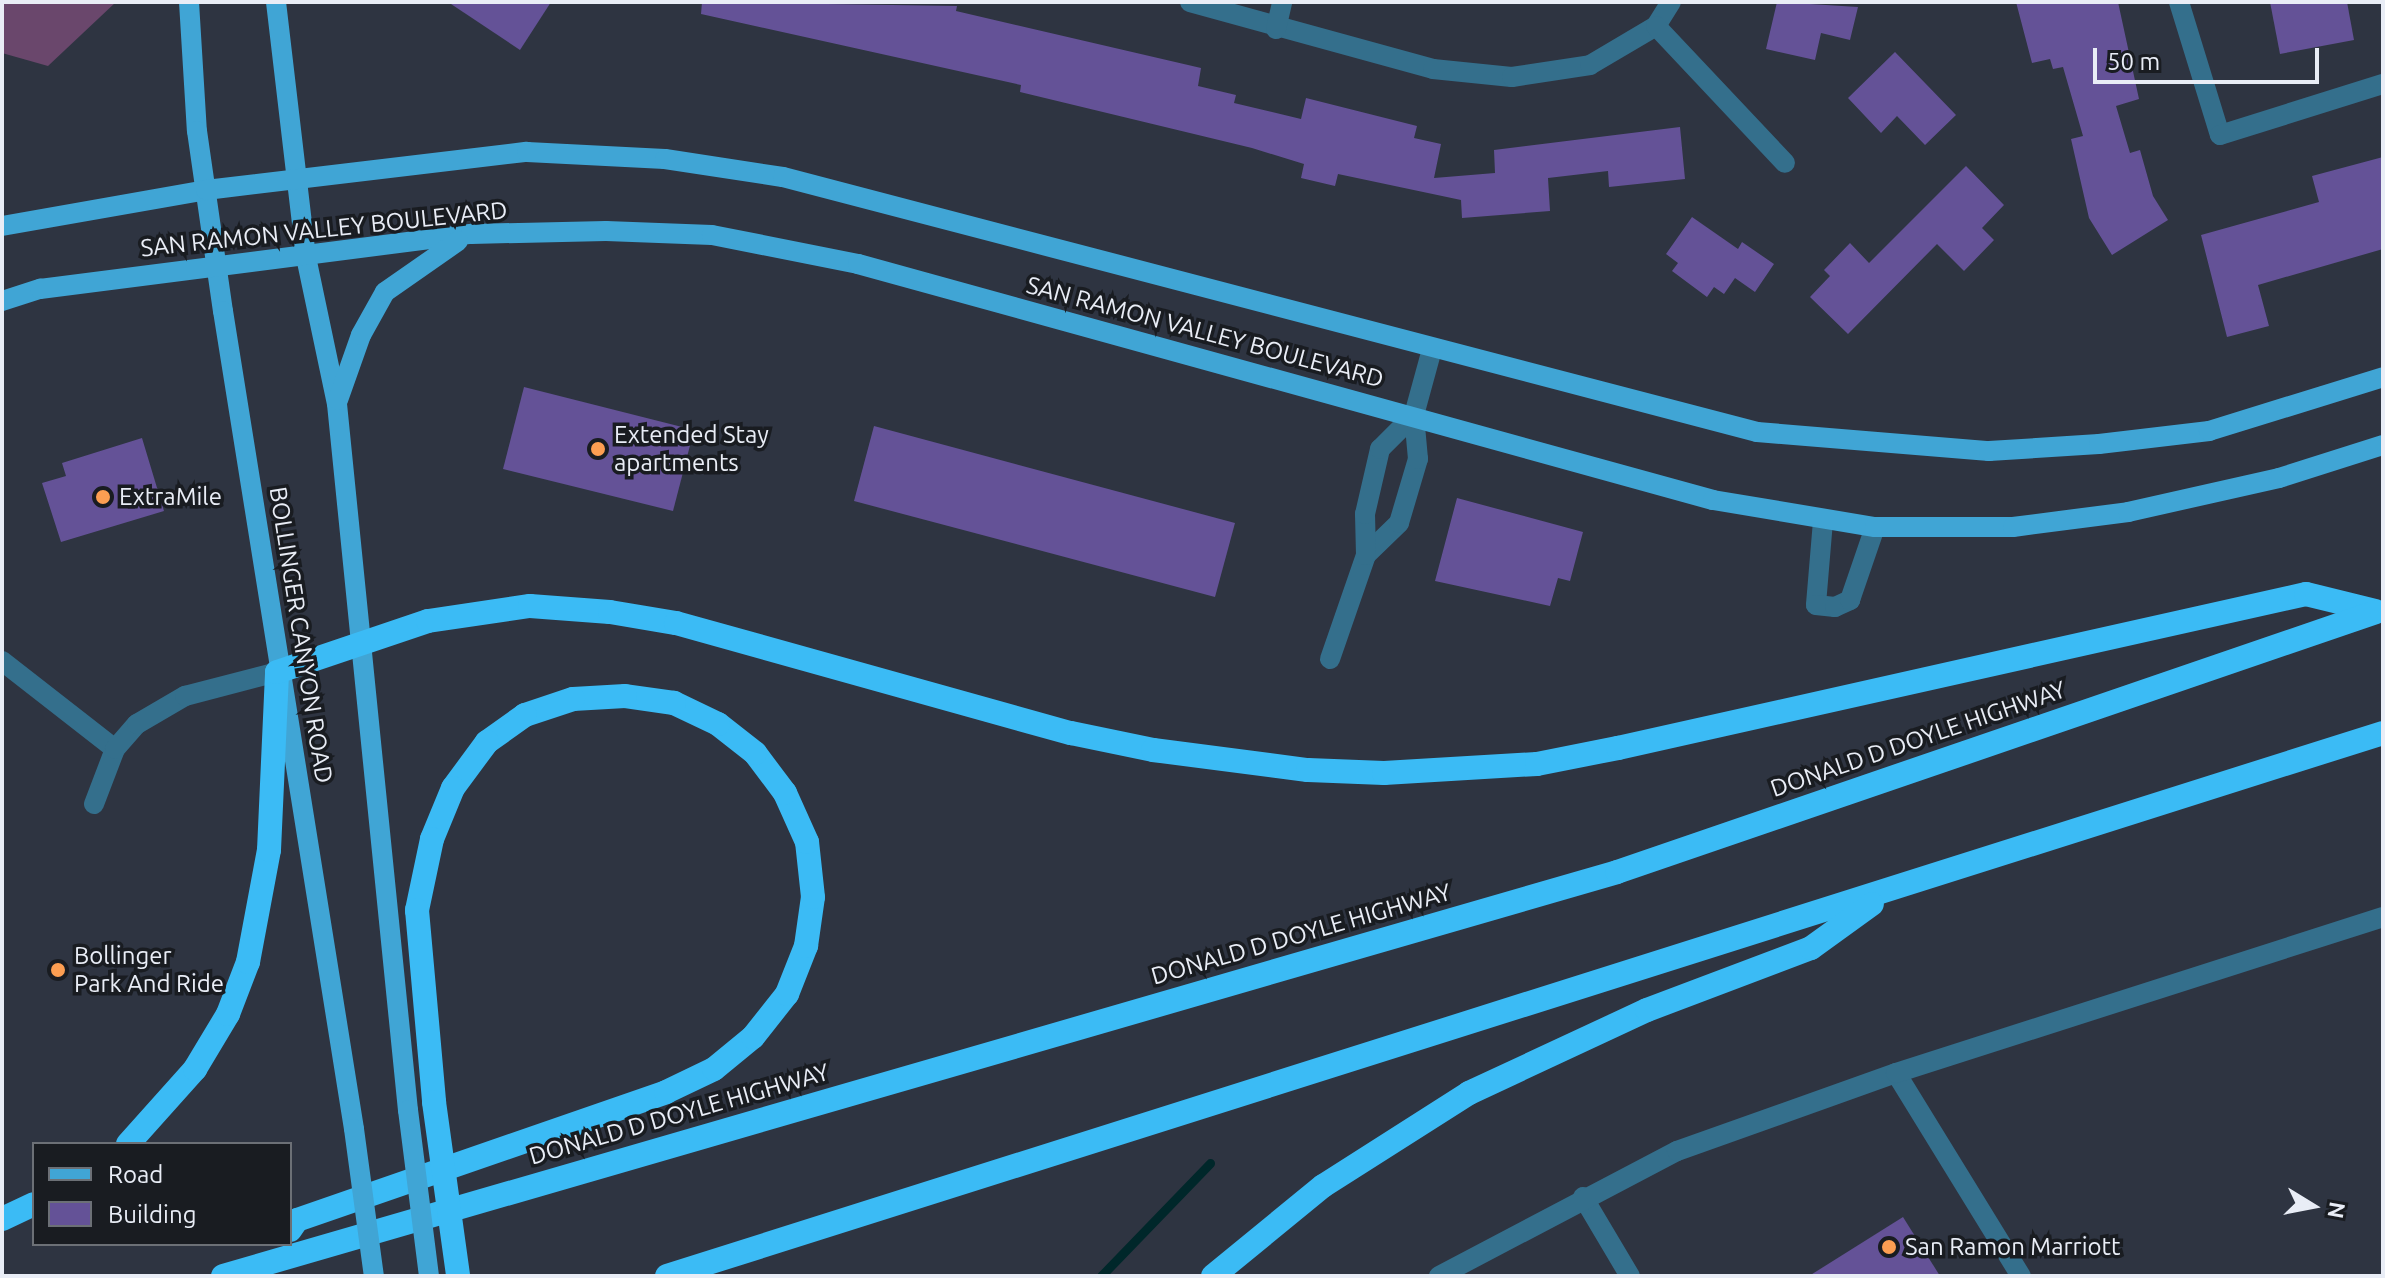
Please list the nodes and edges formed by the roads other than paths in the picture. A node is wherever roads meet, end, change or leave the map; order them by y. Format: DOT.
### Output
graph roads {
  1 [pos="189,2"];
  2 [pos="276,2"];
  3 [pos="1190,2"];
  4 [pos="1282,2"];
  5 [pos="1671,2"];
  6 [pos="2179,2"];
  7 [pos="1656,26"];
  8 [pos="1276,29"];
  9 [pos="2383,84"];
  10 [pos="1785,163"];
  11 [pos="298,180"];
  12 [pos="206,190"];
  13 [pos="2,226"];
  14 [pos="471,234"];
  15 [pos="306,257"];
  16 [pos="216,266"];
  17 [pos="2,301"];
  18 [pos="1432,349"];
  19 [pos="2383,377"];
  20 [pos="337,404"];
  21 [pos="1414,415"];
  22 [pos="2383,445"];
  23 [pos="1823,521"];
  24 [pos="1875,527"];
  25 [pos="1366,555"];
  26 [pos="2380,610"];
  27 [pos="359,641"];
  28 [pos="1330,659"];
  29 [pos="2,661"];
  30 [pos="277,672"];
  31 [pos="2383,733"];
  32 [pos="115,749"];
  33 [pos="94,804"];
  34 [pos="1890,891"];
  35 [pos="2383,917"];
  36 [pos="1896,1073"];
  37 [pos="130,1142"];
  38 [pos="443,1169"];
  39 [pos="443,1169"];
  40 [pos="443,1169"];
  41 [pos="443,1169"];
  42 [pos="1583,1197"];
  43 [pos="32,1205"];
  44 [pos="2,1219"];
  45 [pos="292,1227"];
  46 [pos="276,1253"];
  47 [pos="223,1276"];
  48 [pos="374,1276"];
  49 [pos="429,1276"];
  50 [pos="458,1276"];
  51 [pos="667,1276"];
  52 [pos="1213,1276"];
  53 [pos="1439,1276"];
  54 [pos="1630,1276"];
  55 [pos="2021,1276"];
  1 -- 12 [label="main road, BOLLINGER CANYON ROAD"];
  2 -- 11 [label="main road, BOLLINGER CANYON ROAD"];
  3 -- 8 [label="street"];
  4 -- 8 [label="street"];
  5 -- 7 [label="street"];
  6 -- 9 [label="street"];
  7 -- 8 [label="street"];
  7 -- 10 [label="street"];
  11 -- 12 [label="main road, SAN RAMON VALLEY BOULEVARD"];
  11 -- 15 [label="main road, BOLLINGER CANYON ROAD"];
  11 -- 18 [label="main road, SAN RAMON VALLEY BOULEVARD"];
  12 -- 13 [label="main road, SAN RAMON VALLEY BOULEVARD"];
  12 -- 16 [label="main road, BOLLINGER CANYON ROAD"];
  14 -- 15 [label="main road, SAN RAMON VALLEY BOULEVARD"];
  14 -- 20 [label="main road"];
  14 -- 21 [label="main road, SAN RAMON VALLEY BOULEVARD"];
  15 -- 16 [label="main road, SAN RAMON VALLEY BOULEVARD"];
  15 -- 20 [label="main road, BOLLINGER CANYON ROAD"];
  16 -- 17 [label="main road, SAN RAMON VALLEY BOULEVARD"];
  16 -- 30 [label="main road, BOLLINGER CANYON ROAD"];
  18 -- 19 [label="main road, SAN RAMON VALLEY BOULEVARD"];
  18 -- 21 [label="street"];
  20 -- 27 [label="main road, BOLLINGER CANYON ROAD"];
  21 -- 23 [label="main road, SAN RAMON VALLEY BOULEVARD"];
  21 -- 25 [label="street"];
  21 -- 25 [label="street"];
  22 -- 24 [label="main road, SAN RAMON VALLEY BOULEVARD"];
  23 -- 24 [label="main road, SAN RAMON VALLEY BOULEVARD"];
  23 -- 24 [label="street"];
  25 -- 28 [label="street"];
  26 -- 27 [label="highway"];
  26 -- 46 [label="highway, DONALD D DOYLE HIGHWAY"];
  27 -- 30 [label="highway"];
  27 -- 49 [label="main road, BOLLINGER CANYON ROAD, bridge"];
  29 -- 32 [label="street"];
  30 -- 32 [label="street"];
  30 -- 37 [label="highway"];
  30 -- 48 [label="main road, BOLLINGER CANYON ROAD, bridge"];
  31 -- 34 [label="highway"];
  32 -- 33 [label="street"];
  34 -- 51 [label="highway"];
  34 -- 52 [label="highway"];
  35 -- 36 [label="street"];
  36 -- 42 [label="street"];
  36 -- 55 [label="street"];
  38 -- 45 [label="highway, bridge"];
  39 -- 40 [label="highway, bridge"];
  41 -- 50 [label="highway, bridge"];
  42 -- 53 [label="street"];
  42 -- 54 [label="street"];
  43 -- 44 [label="highway"];
  46 -- 47 [label="highway, DONALD D DOYLE HIGHWAY"];
}
